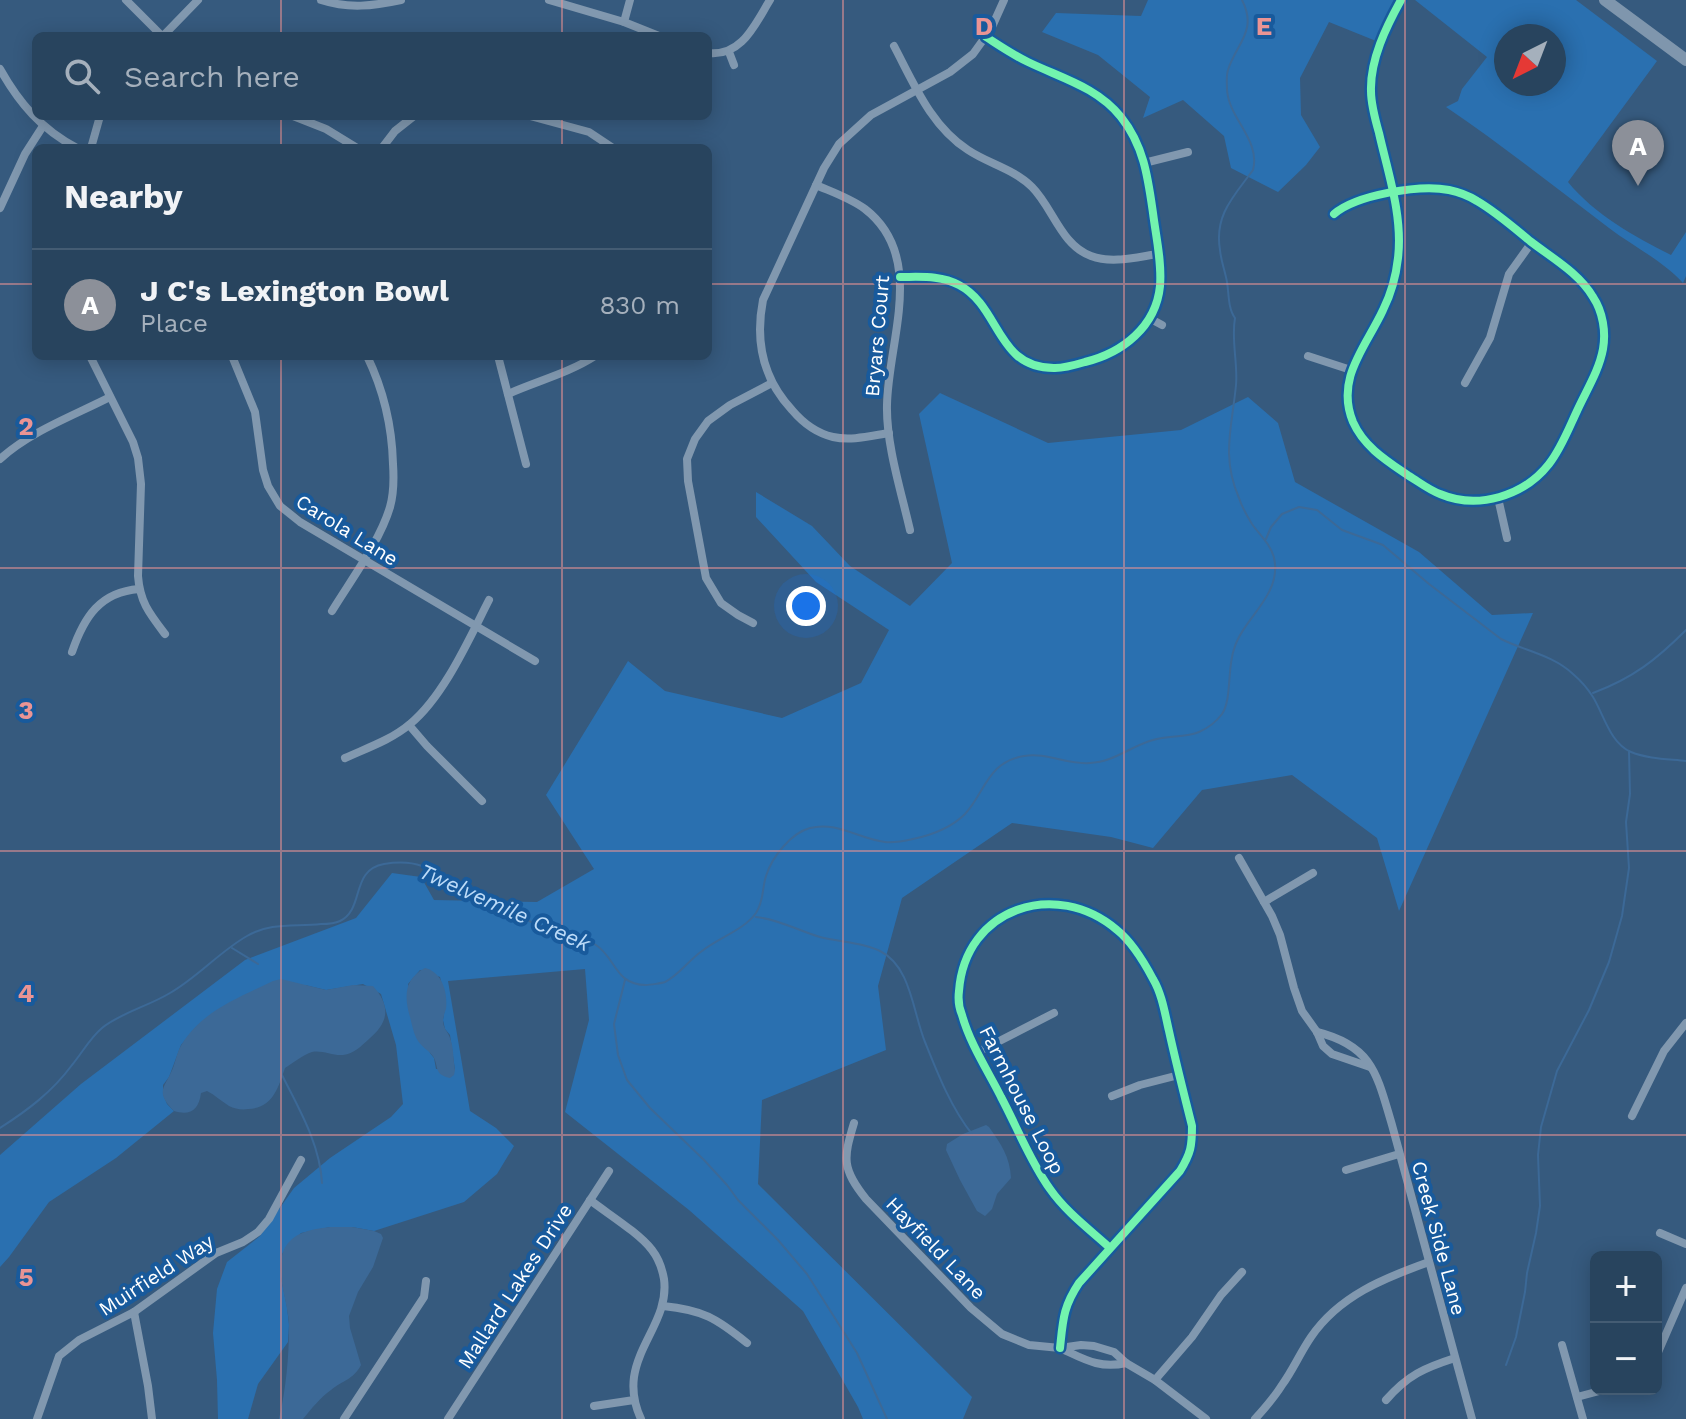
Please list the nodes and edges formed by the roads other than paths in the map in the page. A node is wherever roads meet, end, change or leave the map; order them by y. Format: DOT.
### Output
graph roads {
  1 [pos="126,0"];
  2 [pos="198,0"];
  3 [pos="321,0"];
  4 [pos="401,0"];
  5 [pos="549,0"];
  6 [pos="630,0"];
  7 [pos="770,0"];
  8 [pos="1004,0"];
  9 [pos="1401,0"];
  10 [pos="1605,0"];
  11 [pos="624,22"];
  12 [pos="158,32"];
  13 [pos="166,32"];
  14 [pos="649,32"];
  15 [pos="986,37"];
  16 [pos="894,46"];
  17 [pos="729,52"];
  18 [pos="712,53"];
  19 [pos="1686,60"];
  20 [pos="734,65"];
  21 [pos="0,69"];
  22 [pos="916,88"];
  23 [pos="32,114"];
  24 [pos="37,120"];
  25 [pos="99,120"];
  26 [pos="302,120"];
  27 [pos="409,120"];
  28 [pos="545,120"];
  29 [pos="43,126"];
  30 [pos="71,144"];
  31 [pos="92,144"];
  32 [pos="351,144"];
  33 [pos="385,144"];
  34 [pos="608,144"];
  35 [pos="1188,152"];
  36 [pos="1144,163"];
  37 [pos="816,185"];
  38 [pos="1393,193"];
  39 [pos="0,208"];
  40 [pos="1334,214"];
  41 [pos="1532,242"];
  42 [pos="1158,254"];
  43 [pos="900,277"];
  44 [pos="1149,318"];
  45 [pos="1162,325"];
  46 [pos="1308,356"];
  47 [pos="92,360"];
  48 [pos="234,360"];
  49 [pos="369,360"];
  50 [pos="499,360"];
  51 [pos="588,360"];
  52 [pos="1351,370"];
  53 [pos="772,383"];
  54 [pos="1465,383"];
  55 [pos="508,394"];
  56 [pos="110,397"];
  57 [pos="889,433"];
  58 [pos="1,453"];
  59 [pos="526,464"];
  60 [pos="1498,498"];
  61 [pos="910,530"];
  62 [pos="1507,538"];
  63 [pos="363,560"];
  64 [pos="139,589"];
  65 [pos="489,600"];
  66 [pos="332,611"];
  67 [pos="753,623"];
  68 [pos="476,626"];
  69 [pos="165,634"];
  70 [pos="72,652"];
  71 [pos="535,661"];
  72 [pos="409,725"];
  73 [pos="345,758"];
  74 [pos="482,801"];
  75 [pos="1239,858"];
  76 [pos="1313,873"];
  77 [pos="1264,902"];
  78 [pos="1054,1013"];
  79 [pos="1686,1023"];
  80 [pos="1317,1032"];
  81 [pos="978,1052"];
  82 [pos="1371,1068"];
  83 [pos="1179,1075"];
  84 [pos="1112,1096"];
  85 [pos="1632,1116"];
  86 [pos="854,1123"];
  87 [pos="1399,1154"];
  88 [pos="301,1160"];
  89 [pos="1346,1170"];
  90 [pos="609,1171"];
  91 [pos="590,1200"];
  92 [pos="1660,1233"];
  93 [pos="1686,1244"];
  94 [pos="1110,1248"];
  95 [pos="1429,1262"];
  96 [pos="1242,1272"];
  97 [pos="426,1281"];
  98 [pos="1686,1288"];
  99 [pos="663,1306"];
  100 [pos="134,1312"];
  101 [pos="747,1343"];
  102 [pos="1662,1343"];
  103 [pos="1562,1345"];
  104 [pos="1060,1348"];
  105 [pos="1455,1358"];
  106 [pos="1126,1363"];
  107 [pos="1155,1380"];
  108 [pos="1590,1394"];
  109 [pos="1577,1397"];
  110 [pos="634,1400"];
  111 [pos="1386,1400"];
  112 [pos="594,1406"];
  113 [pos="37,1419"];
  114 [pos="152,1419"];
  115 [pos="344,1419"];
  116 [pos="448,1419"];
  117 [pos="641,1419"];
  118 [pos="1206,1419"];
  119 [pos="1255,1419"];
  120 [pos="1472,1419"];
  121 [pos="1583,1419"];
  1 -- 12 [label="street"];
  2 -- 13 [label="street"];
  3 -- 4 [label="street"];
  5 -- 11 [label="street"];
  6 -- 11 [label="street"];
  7 -- 17 [label="street"];
  8 -- 15 [label="street"];
  9 -- 38 [label="street"];
  10 -- 19 [label="main road"];
  11 -- 14 [label="street"];
  15 -- 22 [label="street"];
  15 -- 36 [label="street"];
  16 -- 22 [label="street"];
  17 -- 18 [label="street"];
  17 -- 20 [label="street"];
  21 -- 23 [label="street"];
  22 -- 37 [label="street"];
  22 -- 42 [label="street"];
  24 -- 29 [label="street"];
  25 -- 31 [label="street"];
  26 -- 32 [label="street"];
  27 -- 33 [label="street"];
  28 -- 34 [label="street"];
  29 -- 30 [label="street"];
  29 -- 39 [label="street"];
  35 -- 36 [label="street"];
  36 -- 42 [label="street"];
  37 -- 43 [label="street, Bryars Court"];
  37 -- 53 [label="street"];
  38 -- 40 [label="street"];
  38 -- 41 [label="street"];
  38 -- 52 [label="street"];
  41 -- 54 [label="street"];
  41 -- 60 [label="street"];
  42 -- 44 [label="street"];
  43 -- 44 [label="street"];
  43 -- 57 [label="street, Bryars Court"];
  44 -- 45 [label="street"];
  46 -- 52 [label="street"];
  47 -- 56 [label="street"];
  48 -- 63 [label="street, Carola Lane"];
  49 -- 63 [label="street"];
  50 -- 55 [label="street"];
  51 -- 55 [label="street"];
  52 -- 60 [label="street"];
  53 -- 57 [label="street"];
  53 -- 67 [label="street"];
  55 -- 59 [label="street"];
  56 -- 58 [label="street"];
  56 -- 64 [label="street"];
  57 -- 61 [label="street, Bryars Court"];
  60 -- 62 [label="street"];
  63 -- 66 [label="street"];
  63 -- 68 [label="street, Carola Lane"];
  64 -- 69 [label="street"];
  64 -- 70 [label="street"];
  65 -- 68 [label="street"];
  68 -- 71 [label="street, Carola Lane"];
  68 -- 72 [label="street"];
  72 -- 73 [label="street"];
  72 -- 74 [label="street"];
  75 -- 77 [label="street"];
  76 -- 77 [label="street"];
  77 -- 80 [label="street"];
  78 -- 81 [label="street"];
  79 -- 85 [label="street"];
  80 -- 82 [label="street, Creek Side Lane"];
  80 -- 82 [label="street"];
  81 -- 83 [label="street, Farmhouse Loop"];
  81 -- 94 [label="street, Farmhouse Loop"];
  82 -- 87 [label="street, Creek Side Lane"];
  83 -- 84 [label="street"];
  83 -- 94 [label="street, Farmhouse Loop"];
  86 -- 104 [label="street, Hayfield Lane"];
  87 -- 89 [label="street"];
  87 -- 95 [label="street, Creek Side Lane"];
  88 -- 100 [label="street, Muirfield Way"];
  90 -- 91 [label="street, Mallard Lakes Drive"];
  91 -- 99 [label="street"];
  91 -- 116 [label="street, Mallard Lakes Drive"];
  92 -- 93 [label="street"];
  94 -- 104 [label="street, Farmhouse Loop"];
  95 -- 105 [label="street, Creek Side Lane"];
  95 -- 119 [label="street"];
  96 -- 107 [label="street"];
  97 -- 115 [label="street"];
  98 -- 102 [label="street"];
  99 -- 101 [label="street"];
  99 -- 110 [label="street"];
  100 -- 113 [label="street, Muirfield Way"];
  100 -- 114 [label="street"];
  103 -- 109 [label="street"];
  104 -- 106 [label="street, Hayfield Lane"];
  104 -- 106 [label="street, Hayfield Lane"];
  105 -- 111 [label="street"];
  105 -- 120 [label="street, Creek Side Lane"];
  106 -- 107 [label="street, Hayfield Lane"];
  107 -- 118 [label="street, Hayfield Lane"];
  108 -- 109 [label="street"];
  109 -- 121 [label="street"];
  110 -- 112 [label="street"];
  110 -- 117 [label="street"];
}
